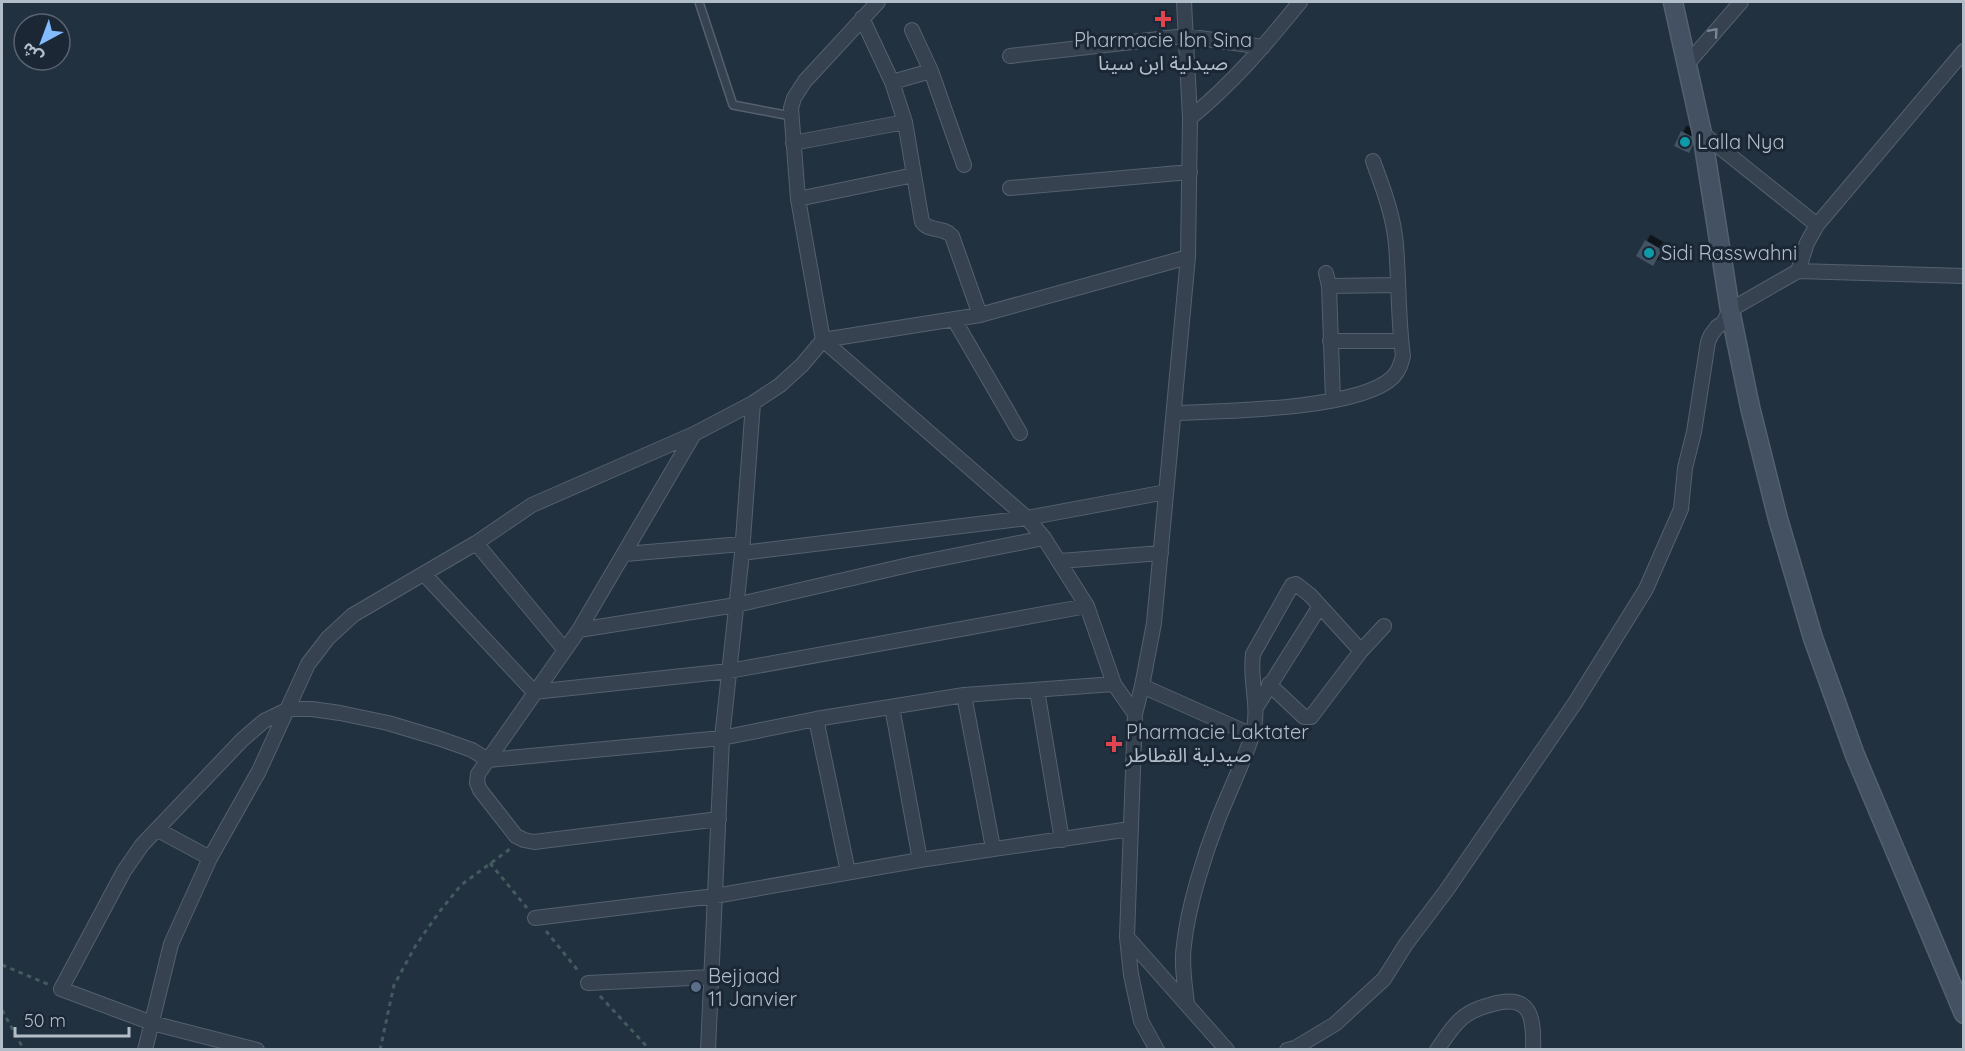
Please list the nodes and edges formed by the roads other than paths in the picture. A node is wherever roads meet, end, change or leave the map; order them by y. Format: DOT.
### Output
graph roads {
  1 [pos="699,2"];
  2 [pos="878,2"];
  3 [pos="1184,2"];
  4 [pos="1300,2"];
  5 [pos="1673,2"];
  6 [pos="1741,2"];
  7 [pos="862,18"];
  8 [pos="912,30"];
  9 [pos="1185,36"];
  10 [pos="1263,47"];
  11 [pos="1964,51"];
  12 [pos="1010,56"];
  13 [pos="1688,63"];
  14 [pos="931,71"];
  15 [pos="892,82"];
  16 [pos="791,116"];
  17 [pos="1190,118"];
  18 [pos="905,122"];
  19 [pos="1702,134"];
  20 [pos="793,144"];
  21 [pos="1373,161"];
  22 [pos="964,165"];
  23 [pos="1190,172"];
  24 [pos="914,175"];
  25 [pos="1010,188"];
  26 [pos="798,199"];
  27 [pos="1817,225"];
  28 [pos="1188,257"];
  29 [pos="1798,271"];
  30 [pos="1964,276"];
  31 [pos="1397,285"];
  32 [pos="1730,310"];
  33 [pos="980,315"];
  34 [pos="955,321"];
  35 [pos="823,340"];
  36 [pos="1330,341"];
  37 [pos="1401,341"];
  38 [pos="1333,400"];
  39 [pos="753,404"];
  40 [pos="1173,413"];
  41 [pos="1020,433"];
  42 [pos="694,434"];
  43 [pos="1166,492"];
  44 [pos="1026,518"];
  45 [pos="1044,538"];
  46 [pos="476,543"];
  47 [pos="742,548"];
  48 [pos="1161,553"];
  49 [pos="625,554"];
  50 [pos="1060,561"];
  51 [pos="424,574"];
  52 [pos="736,605"];
  53 [pos="1087,606"];
  54 [pos="1320,606"];
  55 [pos="1384,626"];
  56 [pos="579,630"];
  57 [pos="564,649"];
  58 [pos="1361,651"];
  59 [pos="729,671"];
  60 [pos="1114,684"];
  61 [pos="1269,684"];
  62 [pos="1142,686"];
  63 [pos="1037,690"];
  64 [pos="534,692"];
  65 [pos="964,695"];
  66 [pos="1257,706"];
  67 [pos="892,707"];
  68 [pos="289,709"];
  69 [pos="1135,714"];
  70 [pos="816,719"];
  71 [pos="1252,735"];
  72 [pos="722,738"];
  73 [pos="488,760"];
  74 [pos="719,819"];
  75 [pos="1130,829"];
  76 [pos="158,830"];
  77 [pos="1062,840"];
  78 [pos="993,848"];
  79 [pos="210,858"];
  80 [pos="920,860"];
  81 [pos="848,872"];
  82 [pos="715,896"];
  83 [pos="536,918"];
  84 [pos="1127,937"];
  85 [pos="712,977"];
  86 [pos="588,983"];
  87 [pos="1187,1004"];
  88 [pos="1964,1014"];
  89 [pos="152,1023"];
  90 [pos="220,1045"];
  91 [pos="1292,1049"];
  92 [pos="145,1050"];
  93 [pos="257,1050"];
  94 [pos="708,1050"];
  95 [pos="1157,1050"];
  96 [pos="1227,1050"];
  97 [pos="1437,1050"];
  98 [pos="1533,1050"];
  1 -- 16 [label="lane"];
  2 -- 7 [label="street"];
  3 -- 9 [label="street"];
  4 -- 10 [label="street"];
  5 -- 13 [label="main road"];
  13 -- 6 [label="street, one-way"];
  7 -- 15 [label="street"];
  7 -- 16 [label="street"];
  8 -- 14 [label="street"];
  9 -- 10 [label="street"];
  9 -- 12 [label="street"];
  9 -- 17 [label="street"];
  10 -- 17 [label="street"];
  11 -- 27 [label="street"];
  13 -- 19 [label="main road"];
  14 -- 15 [label="street"];
  14 -- 22 [label="street"];
  15 -- 18 [label="street"];
  16 -- 20 [label="street"];
  17 -- 23 [label="street"];
  18 -- 20 [label="street"];
  18 -- 24 [label="street"];
  19 -- 27 [label="street"];
  19 -- 32 [label="main road"];
  20 -- 26 [label="street"];
  21 -- 31 [label="street"];
  23 -- 25 [label="street"];
  23 -- 28 [label="street"];
  24 -- 26 [label="street"];
  24 -- 33 [label="street"];
  26 -- 35 [label="street"];
  27 -- 29 [label="street"];
  28 -- 33 [label="street"];
  28 -- 40 [label="street"];
  29 -- 30 [label="street"];
  29 -- 32 [label="street"];
  31 -- 36 [label="street"];
  31 -- 37 [label="street"];
  32 -- 88 [label="main road"];
  32 -- 91 [label="street"];
  33 -- 34 [label="street"];
  34 -- 35 [label="street"];
  34 -- 41 [label="street"];
  35 -- 39 [label="street"];
  35 -- 44 [label="street"];
  36 -- 37 [label="street"];
  36 -- 38 [label="street"];
  37 -- 38 [label="street"];
  38 -- 40 [label="street"];
  39 -- 42 [label="street"];
  39 -- 47 [label="street"];
  40 -- 43 [label="street"];
  42 -- 46 [label="street"];
  42 -- 49 [label="street"];
  43 -- 44 [label="street"];
  43 -- 48 [label="street"];
  44 -- 45 [label="street"];
  44 -- 47 [label="street"];
  45 -- 50 [label="street"];
  45 -- 52 [label="street"];
  46 -- 51 [label="street"];
  46 -- 57 [label="street"];
  47 -- 49 [label="street"];
  47 -- 52 [label="street"];
  48 -- 50 [label="street"];
  48 -- 62 [label="street"];
  49 -- 56 [label="street"];
  50 -- 53 [label="street"];
  51 -- 64 [label="street"];
  51 -- 68 [label="street"];
  52 -- 56 [label="street"];
  52 -- 59 [label="street"];
  53 -- 59 [label="street"];
  53 -- 60 [label="street"];
  54 -- 58 [label="street"];
  54 -- 61 [label="street"];
  54 -- 66 [label="street"];
  55 -- 58 [label="street"];
  56 -- 57 [label="street"];
  57 -- 64 [label="street"];
  58 -- 61 [label="street"];
  59 -- 64 [label="street"];
  59 -- 72 [label="street"];
  60 -- 63 [label="street"];
  60 -- 69 [label="street"];
  61 -- 66 [label="street"];
  62 -- 69 [label="street"];
  62 -- 71 [label="street"];
  63 -- 65 [label="street"];
  63 -- 77 [label="street"];
  64 -- 73 [label="street"];
  65 -- 67 [label="street"];
  65 -- 78 [label="street"];
  66 -- 71 [label="street"];
  67 -- 70 [label="street"];
  67 -- 80 [label="street"];
  68 -- 73 [label="street"];
  68 -- 76 [label="street"];
  68 -- 79 [label="street"];
  69 -- 75 [label="street"];
  70 -- 72 [label="street"];
  70 -- 81 [label="street"];
  71 -- 87 [label="street"];
  72 -- 73 [label="street"];
  72 -- 74 [label="street"];
  73 -- 74 [label="street"];
  74 -- 82 [label="street"];
  75 -- 77 [label="street"];
  75 -- 84 [label="street"];
  76 -- 79 [label="street"];
  76 -- 89 [label="street"];
  77 -- 78 [label="street"];
  78 -- 80 [label="street"];
  79 -- 89 [label="street"];
  80 -- 81 [label="street"];
  81 -- 82 [label="street"];
  82 -- 83 [label="street"];
  82 -- 85 [label="street"];
  84 -- 87 [label="street"];
  84 -- 95 [label="street"];
  85 -- 86 [label="street"];
  85 -- 94 [label="street"];
  87 -- 96 [label="street"];
  89 -- 90 [label="street"];
  89 -- 92 [label="street"];
  90 -- 93 [label="street"];
  97 -- 98 [label="street"];
}
